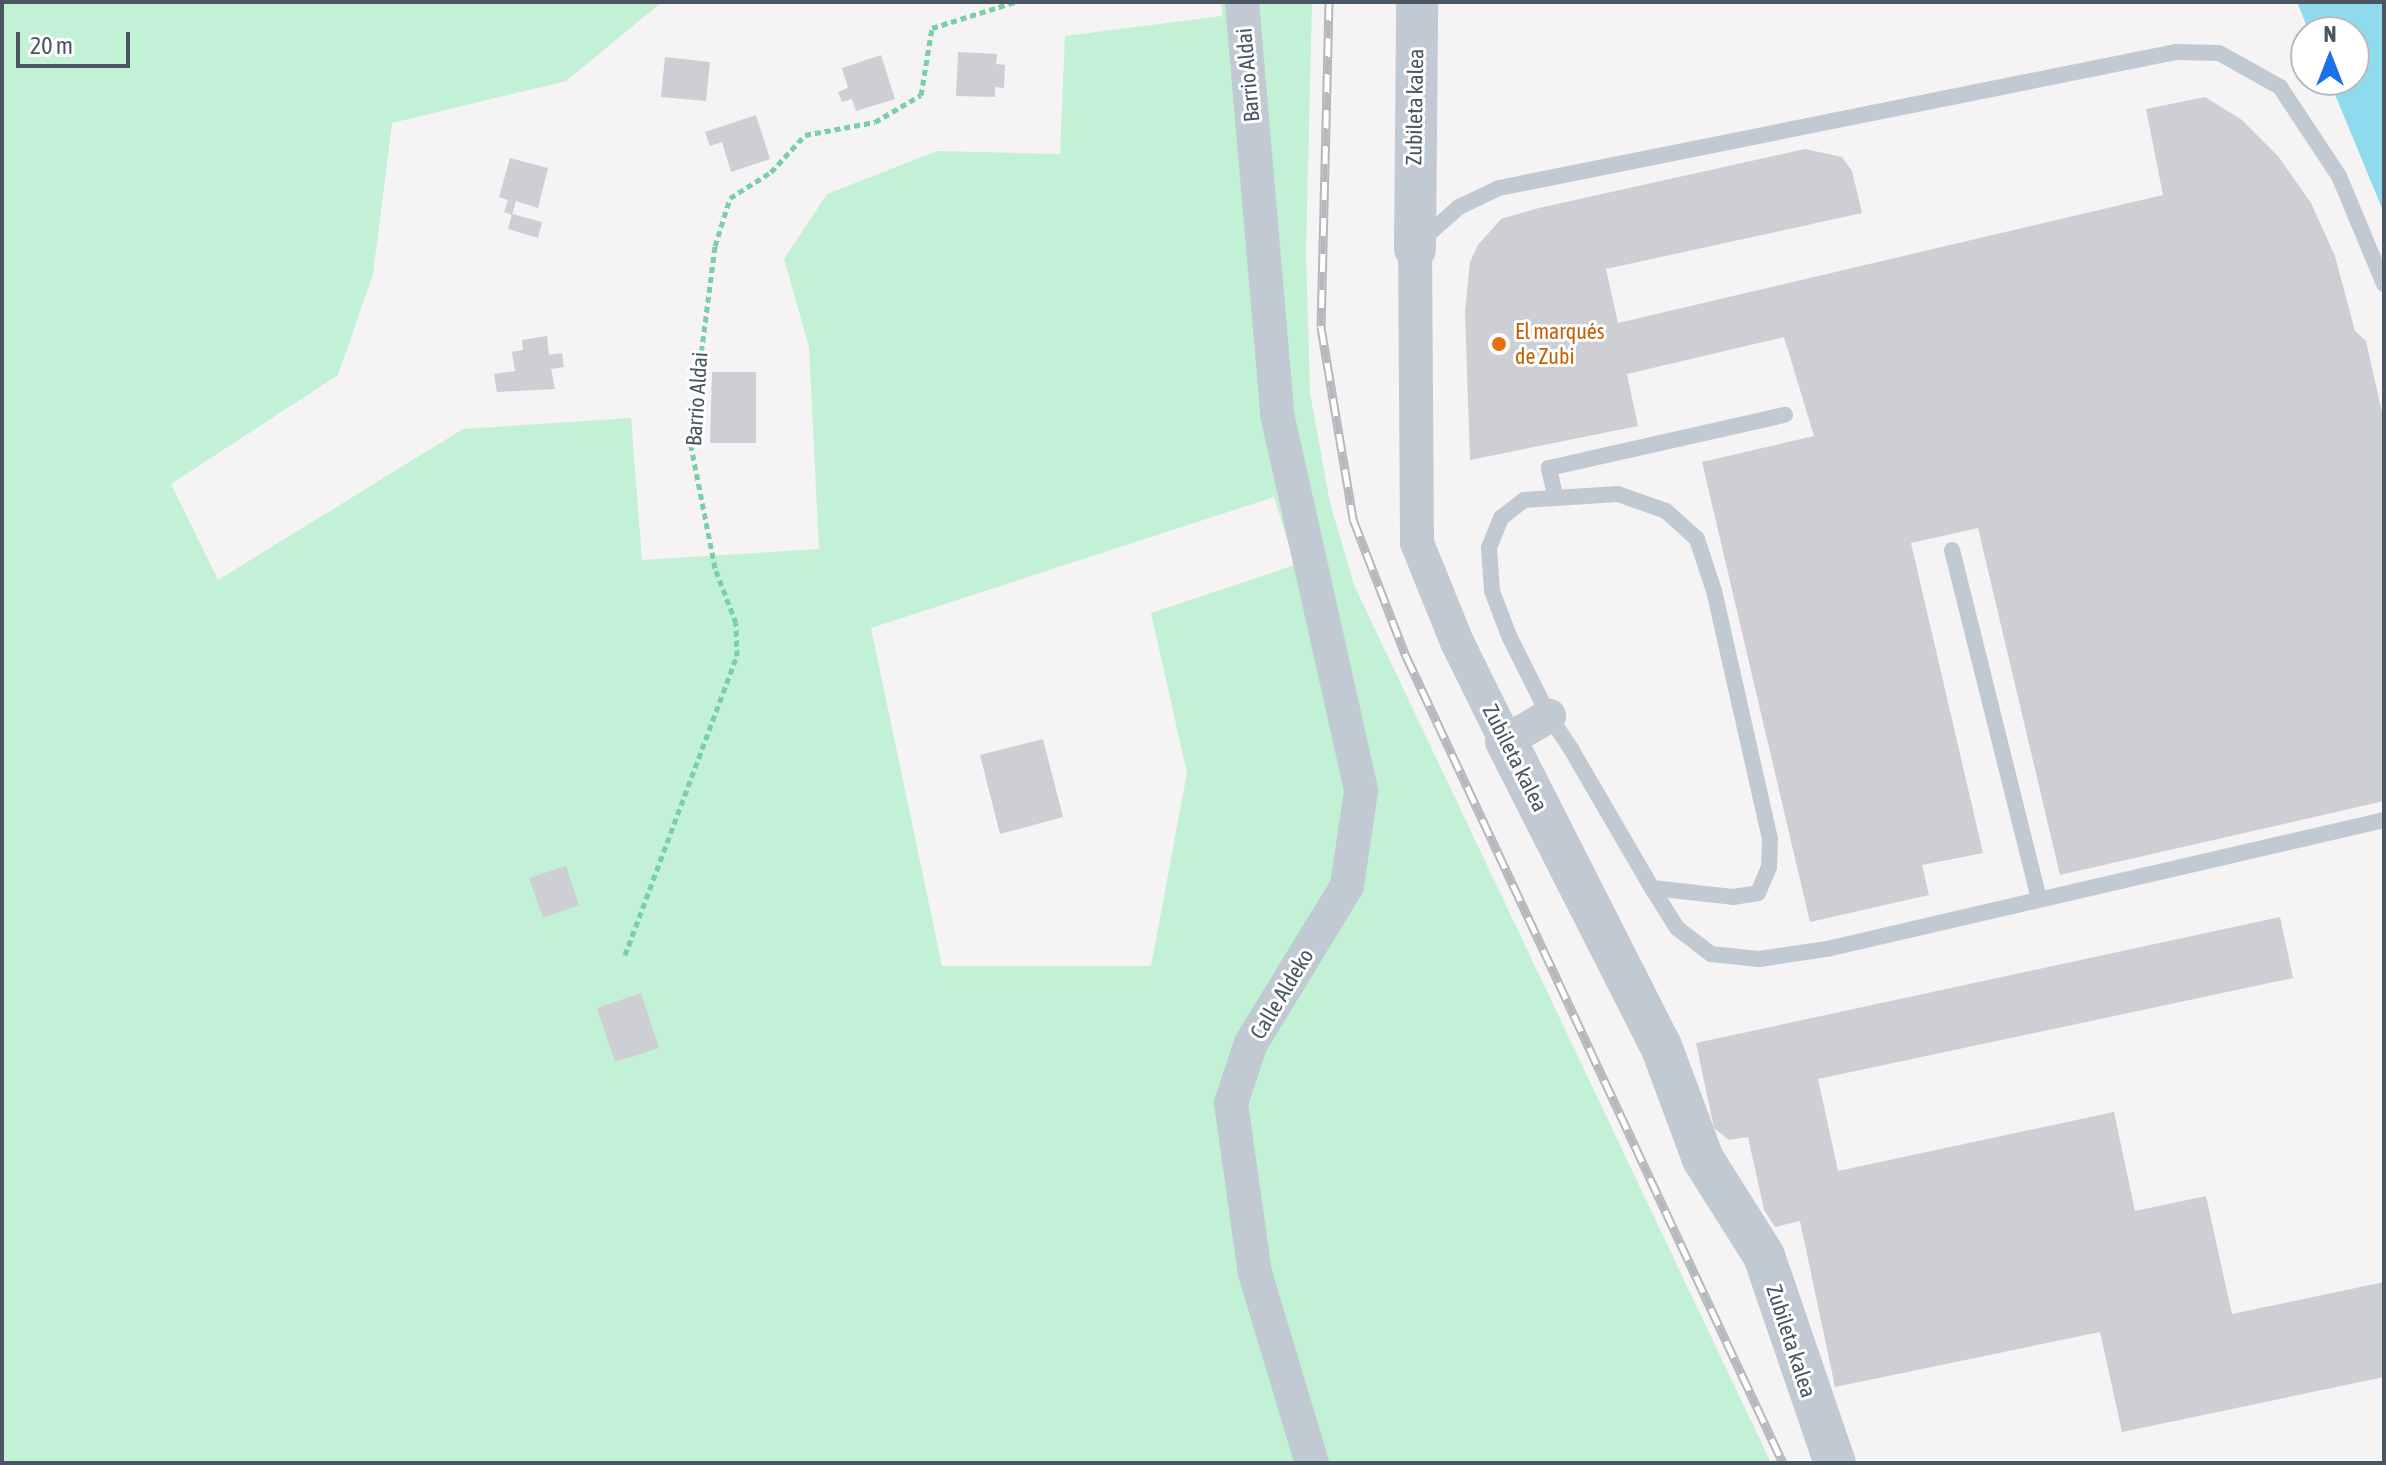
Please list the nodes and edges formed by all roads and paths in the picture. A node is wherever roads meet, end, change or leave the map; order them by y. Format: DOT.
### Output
graph roads {
  1 [pos="1015,2"];
  2 [pos="1242,2"];
  3 [pos="1417,2"];
  4 [pos="1415,249"];
  5 [pos="2384,284"];
  6 [pos="1785,415"];
  7 [pos="1555,495"];
  8 [pos="1304,528"];
  9 [pos="1952,550"];
  10 [pos="1549,716"];
  11 [pos="1506,741"];
  12 [pos="2384,820"];
  13 [pos="1652,888"];
  14 [pos="2039,899"];
  15 [pos="625,955"];
  16 [pos="1312,1463"];
  17 [pos="1835,1463"];
  1 -- 15 [label="path, Barrio Aldai"];
  2 -- 8 [label="street, Barrio Aldai"];
  3 -- 4 [label="street, Zubileta kalea"];
  4 -- 5 [label="lane"];
  4 -- 11 [label="street, Zubileta kalea"];
  6 -- 7 [label="lane"];
  7 -- 10 [label="lane"];
  7 -- 13 [label="lane"];
  8 -- 16 [label="street, Calle Aldeko"];
  9 -- 14 [label="lane"];
  10 -- 11 [label="street"];
  10 -- 13 [label="lane"];
  11 -- 17 [label="street, Zubileta kalea"];
  12 -- 14 [label="lane"];
  13 -- 14 [label="lane"];
}
